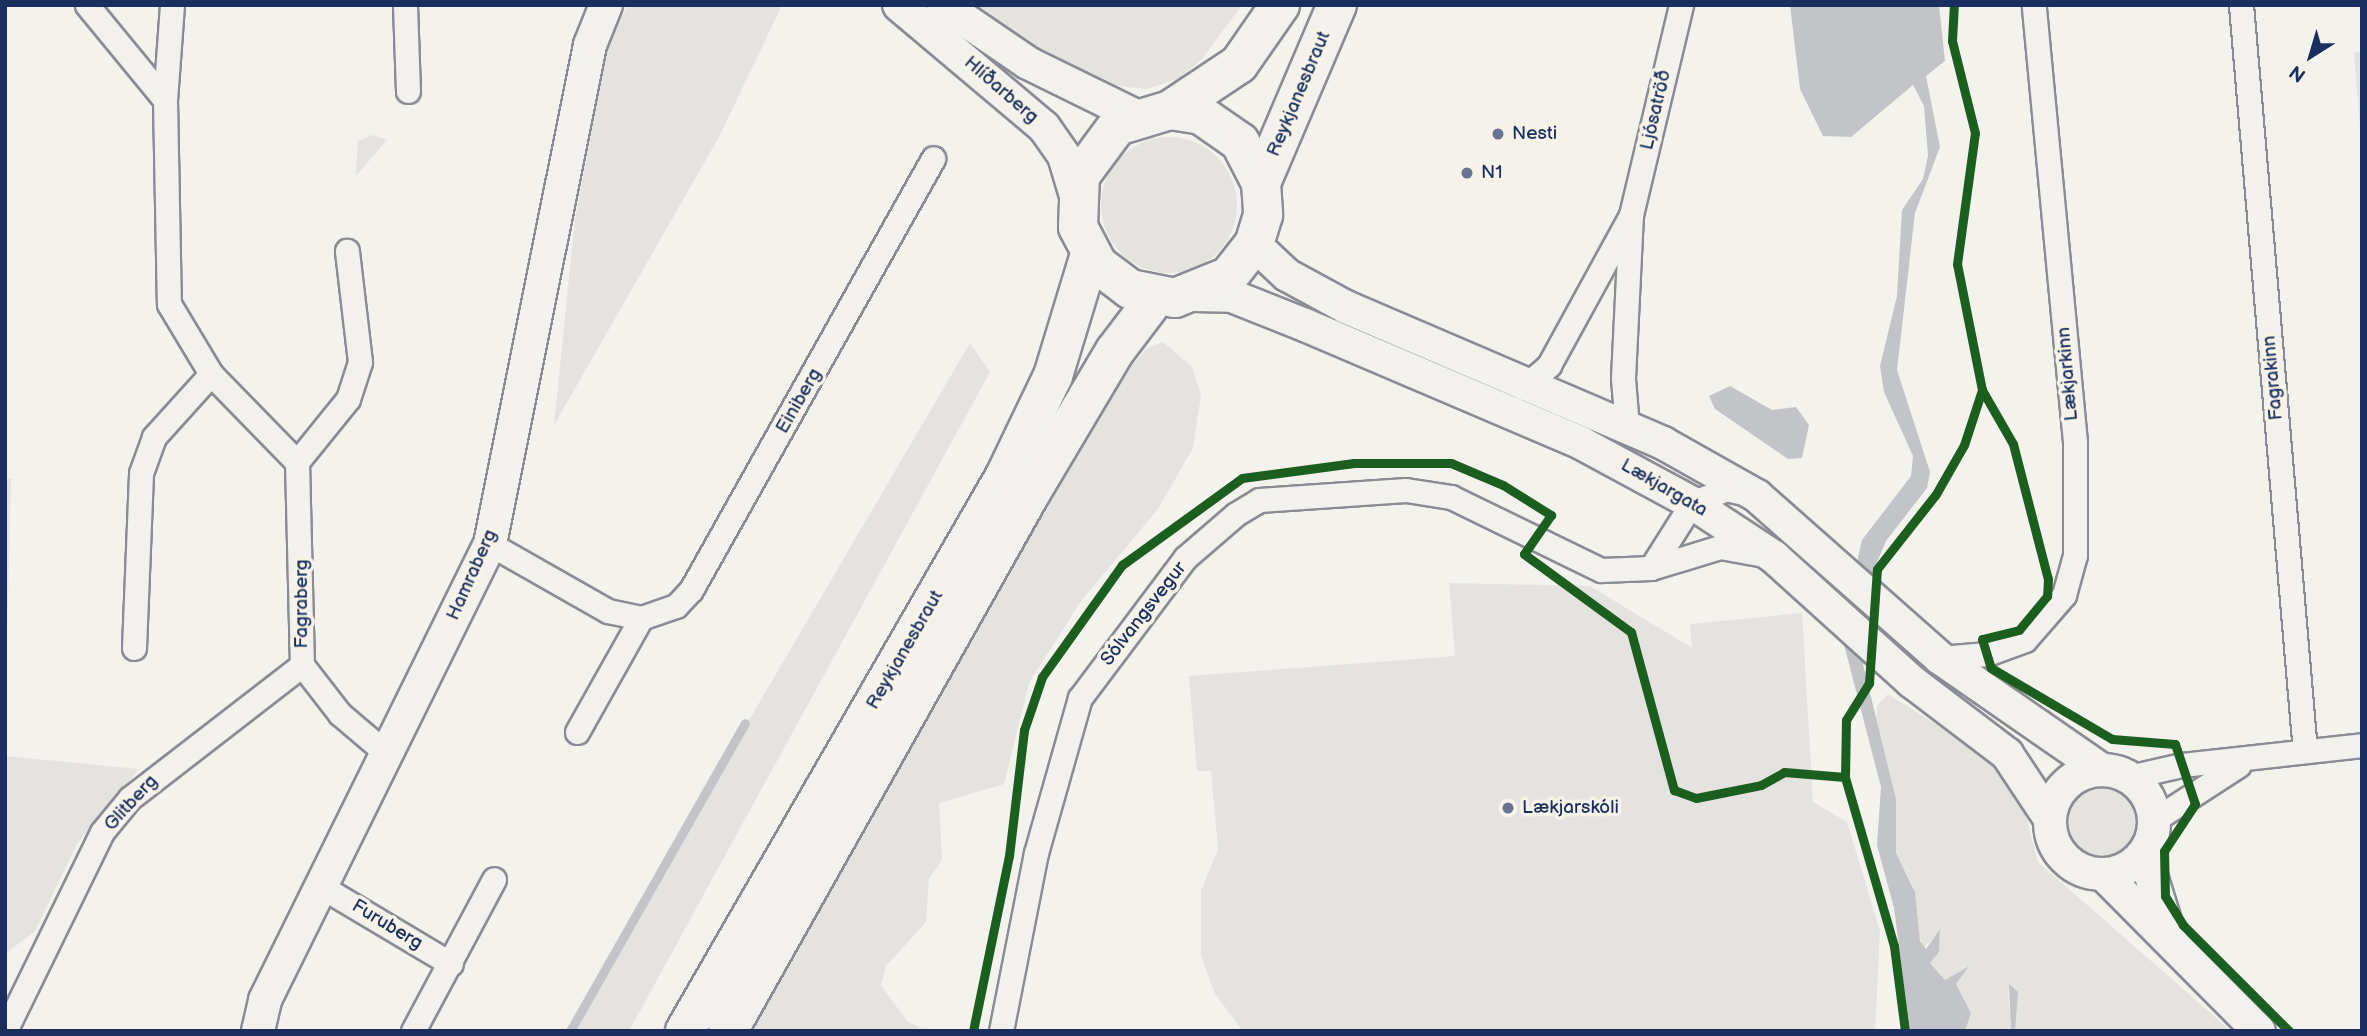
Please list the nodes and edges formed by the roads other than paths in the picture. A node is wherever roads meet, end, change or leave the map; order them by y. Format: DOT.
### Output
graph roads {
  1 [pos="87,5"];
  2 [pos="172,5"];
  3 [pos="405,5"];
  4 [pos="898,5"];
  5 [pos="943,5"];
  6 [pos="1280,5"];
  7 [pos="1336,5"];
  8 [pos="1681,5"];
  9 [pos="2034,5"];
  10 [pos="2241,5"];
  11 [pos="600,9"];
  12 [pos="408,91"];
  13 [pos="165,100"];
  14 [pos="1153,113"];
  15 [pos="933,158"];
  16 [pos="1261,183"];
  17 [pos="1076,196"];
  18 [pos="1631,215"];
  19 [pos="1254,244"];
  20 [pos="347,251"];
  21 [pos="1090,254"];
  22 [pos="1174,296"];
  23 [pos="211,374"];
  24 [pos="1523,388"];
  25 [pos="1627,427"];
  26 [pos="297,462"];
  27 [pos="1757,496"];
  28 [pos="1692,503"];
  29 [pos="490,544"];
  30 [pos="1784,566"];
  31 [pos="1651,568"];
  32 [pos="641,618"];
  33 [pos="134,648"];
  34 [pos="1929,649"];
  35 [pos="302,665"];
  36 [pos="577,732"];
  37 [pos="2362,745"];
  38 [pos="2305,751"];
  39 [pos="386,753"];
  40 [pos="2245,762"];
  41 [pos="2115,774"];
  42 [pos="2050,818"];
  43 [pos="2154,820"];
  44 [pos="2144,853"];
  45 [pos="2103,874"];
  46 [pos="494,879"];
  47 [pos="322,887"];
  48 [pos="2170,938"];
  49 [pos="451,964"];
  50 [pos="5,1031"];
  51 [pos="258,1031"];
  52 [pos="413,1031"];
  53 [pos="685,1031"];
  54 [pos="728,1031"];
  55 [pos="1001,1031"];
  56 [pos="2259,1031"];
  1 -- 13 [label="street"];
  2 -- 13 [label="street"];
  3 -- 12 [label="street"];
  4 -- 17 [label="main road, Hlíðarberg"];
  5 -- 14 [label="main road, Hlíðarberg"];
  6 -- 14 [label="highway"];
  7 -- 16 [label="highway, Reykjanesbraut"];
  8 -- 18 [label="street, Ljósatröð"];
  9 -- 34 [label="street, Lækjarkinn"];
  10 -- 38 [label="street, Fagrakinn"];
  11 -- 29 [label="main road, Hamraberg"];
  13 -- 23 [label="street"];
  14 -- 16 [label="highway"];
  14 -- 17 [label="highway"];
  15 -- 32 [label="street, Einiberg"];
  16 -- 19 [label="highway"];
  17 -- 21 [label="highway"];
  18 -- 24 [label="street, Ljósatröð"];
  18 -- 25 [label="street, Ljósatröð"];
  19 -- 22 [label="highway"];
  19 -- 24 [label="main road, Lækjargata"];
  20 -- 26 [label="street"];
  21 -- 22 [label="highway"];
  21 -- 53 [label="highway, Reykjanesbraut"];
  22 -- 28 [label="main road, Lækjargata"];
  22 -- 54 [label="highway, Reykjanesbraut"];
  23 -- 26 [label="street"];
  23 -- 33 [label="street"];
  24 -- 25 [label="main road, Lækjargata"];
  25 -- 27 [label="main road, Lækjargata"];
  26 -- 35 [label="street, Fagraberg"];
  27 -- 28 [label="street"];
  27 -- 34 [label="main road, Lækjargata"];
  28 -- 30 [label="main road, Lækjargata"];
  28 -- 31 [label="street"];
  29 -- 32 [label="street"];
  29 -- 39 [label="main road, Hamraberg"];
  30 -- 31 [label="street, Sólvangsvegur"];
  30 -- 42 [label="main road, Lækjargata"];
  31 -- 55 [label="street, Sólvangsvegur"];
  32 -- 36 [label="street"];
  34 -- 41 [label="main road, Lækjargata"];
  35 -- 39 [label="street, Fagraberg"];
  35 -- 50 [label="street, Glitberg"];
  37 -- 38 [label="street"];
  38 -- 40 [label="street"];
  39 -- 47 [label="main road, Hamraberg"];
  40 -- 41 [label="street"];
  40 -- 43 [label="street"];
  41 -- 42 [label="main road"];
  41 -- 43 [label="main road"];
  42 -- 45 [label="main road"];
  43 -- 44 [label="main road"];
  44 -- 45 [label="main road"];
  44 -- 48 [label="main road"];
  45 -- 48 [label="main road"];
  46 -- 49 [label="street"];
  47 -- 49 [label="street, Furuberg"];
  47 -- 51 [label="main road, Hamraberg"];
  48 -- 56 [label="main road"];
  49 -- 52 [label="street"];
}
